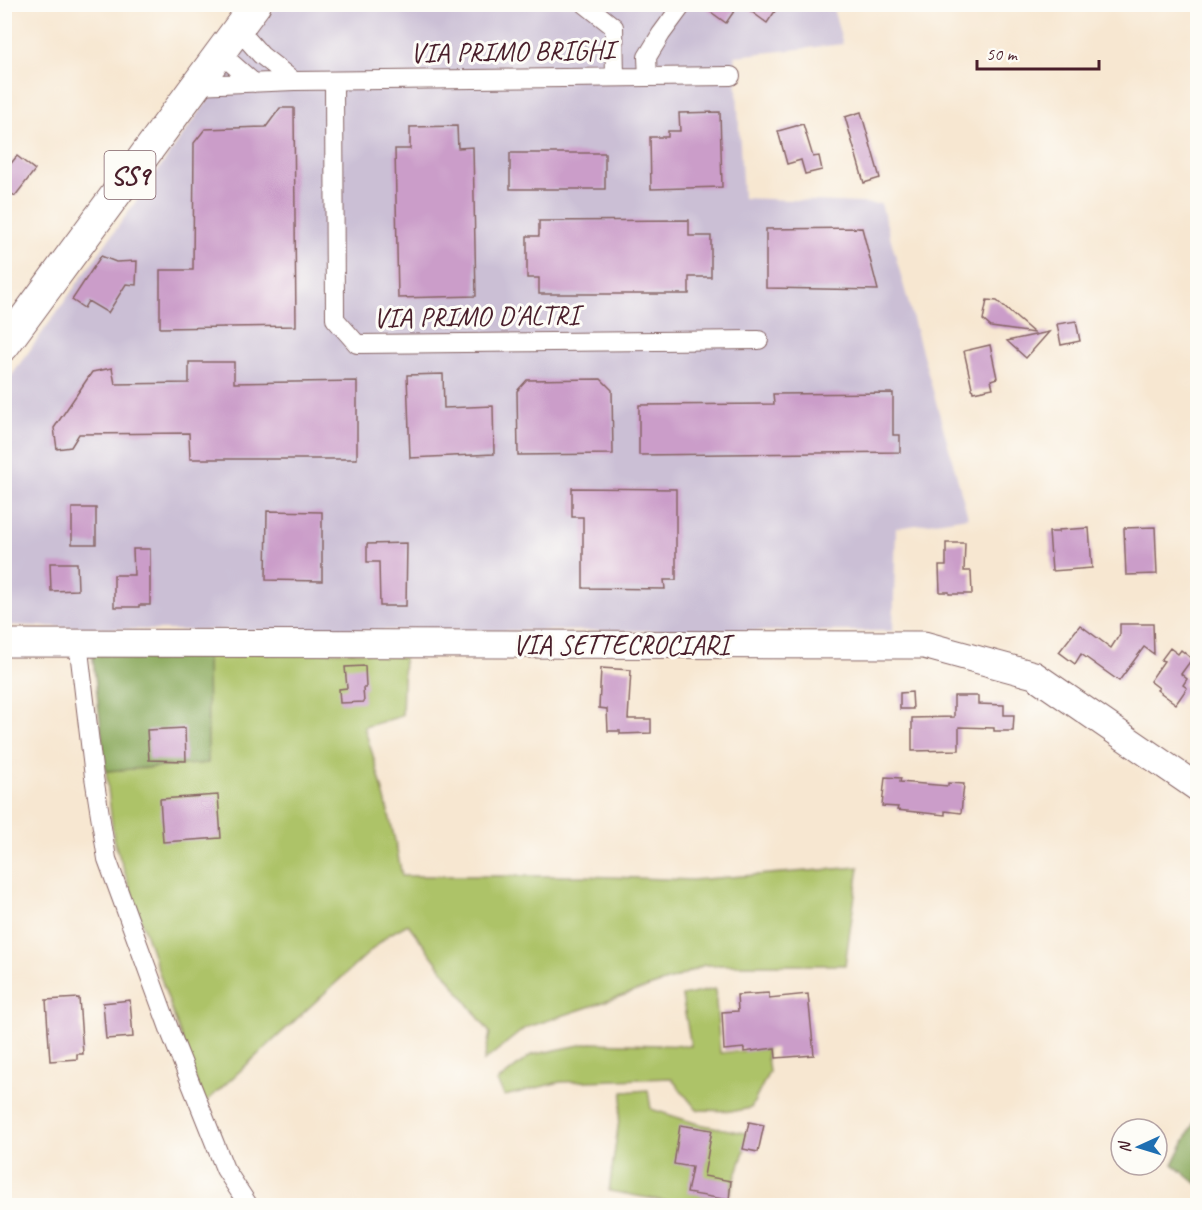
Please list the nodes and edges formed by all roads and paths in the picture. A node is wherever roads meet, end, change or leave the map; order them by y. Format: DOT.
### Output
graph roads {
  1 [pos="256,4"];
  2 [pos="585,4"];
  3 [pos="682,4"];
  4 [pos="238,29"];
  5 [pos="220,54"];
  6 [pos="261,54"];
  7 [pos="731,76"];
  8 [pos="615,77"];
  9 [pos="648,77"];
  10 [pos="294,81"];
  11 [pos="334,81"];
  12 [pos="254,83"];
  13 [pos="196,85"];
  14 [pos="759,340"];
  15 [pos="4,346"];
  16 [pos="78,642"];
  17 [pos="4,643"];
  18 [pos="1197,788"];
  19 [pos="249,1206"];
  1 -- 4 [label="main road, SS9"];
  2 -- 8 [label="street"];
  3 -- 9 [label="street"];
  4 -- 5 [label="main road, SS9"];
  4 -- 6 [label="street"];
  5 -- 6 [label="street"];
  5 -- 12 [label="street"];
  5 -- 13 [label="main road, SS9"];
  6 -- 10 [label="street"];
  7 -- 9 [label="street, VIA PRIMO BRIGHI"];
  8 -- 9 [label="street, VIA PRIMO BRIGHI"];
  8 -- 11 [label="street, VIA PRIMO BRIGHI"];
  10 -- 11 [label="street, VIA PRIMO BRIGHI"];
  10 -- 12 [label="street, VIA PRIMO BRIGHI"];
  11 -- 14 [label="street, VIA PRIMO D'ALTRI"];
  12 -- 13 [label="street, VIA PRIMO BRIGHI"];
  13 -- 15 [label="main road, SS9"];
  16 -- 17 [label="main road, VIA SETTECROCIARI"];
  16 -- 18 [label="main road, VIA SETTECROCIARI"];
  16 -- 19 [label="street"];
}
